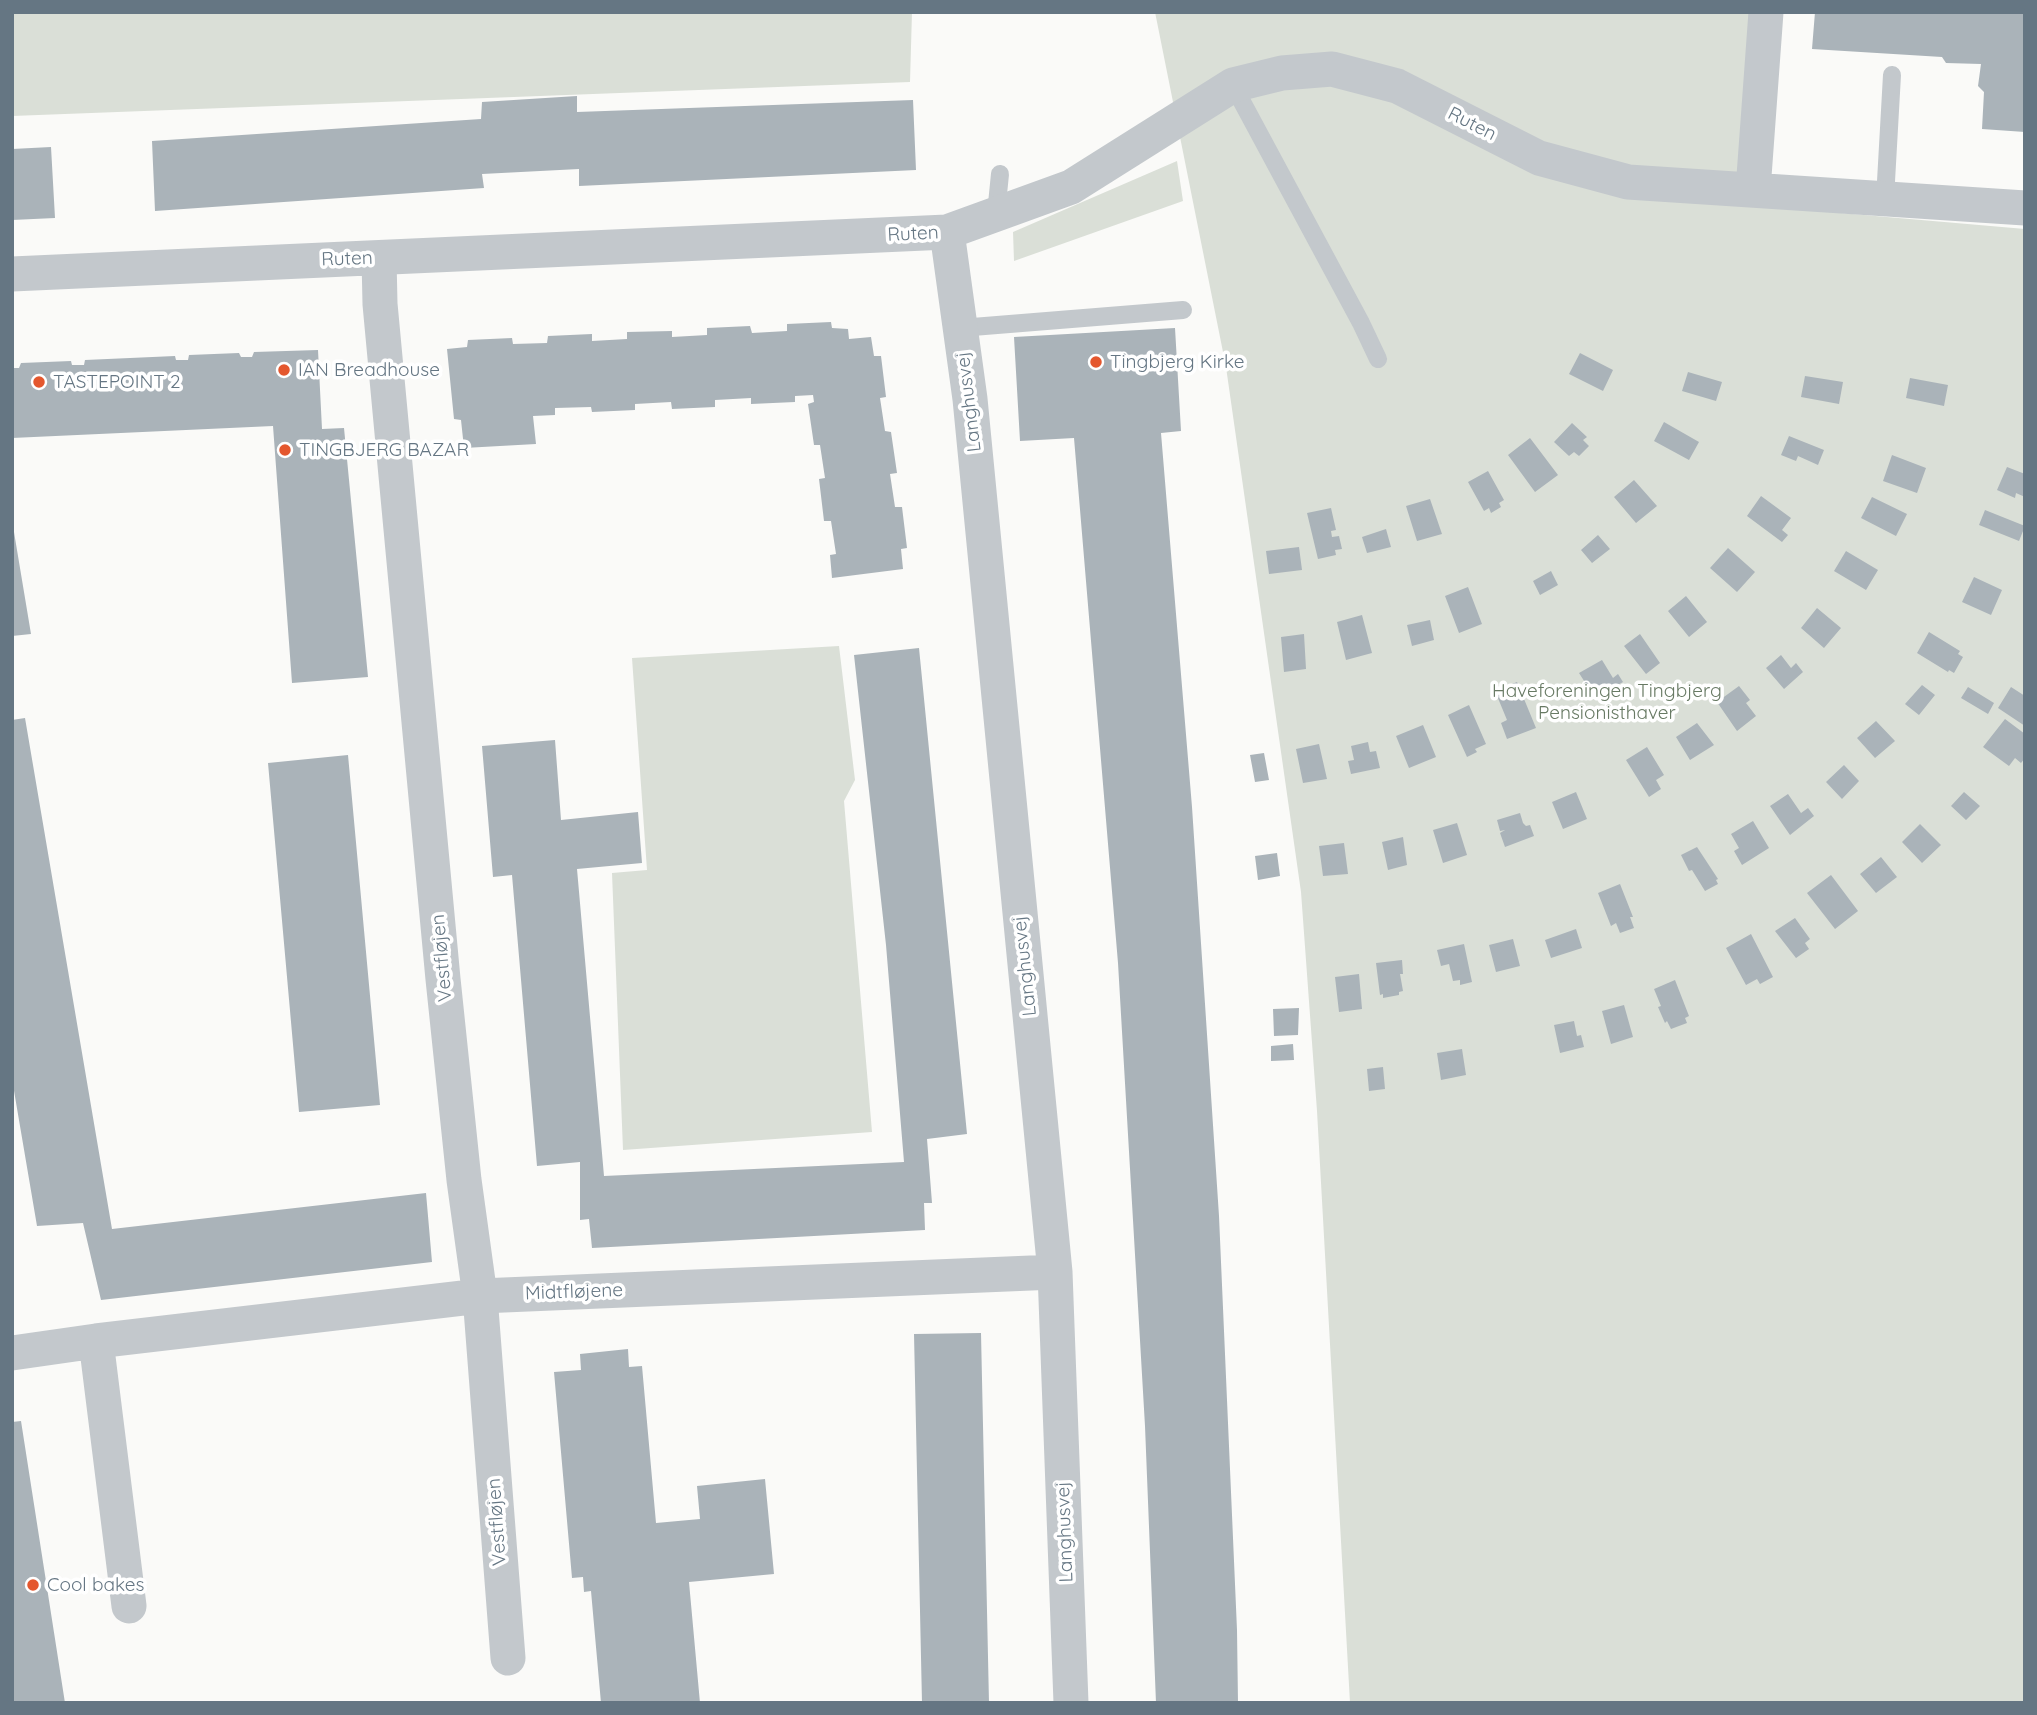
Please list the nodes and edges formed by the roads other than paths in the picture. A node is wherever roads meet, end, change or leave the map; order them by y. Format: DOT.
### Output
graph roads {
  1 [pos="1766,12"];
  2 [pos="1892,75"];
  3 [pos="1233,85"];
  4 [pos="999,174"];
  5 [pos="1752,190"];
  6 [pos="1885,199"];
  7 [pos="2025,208"];
  8 [pos="996,214"];
  9 [pos="947,232"];
  10 [pos="379,258"];
  11 [pos="12,274"];
  12 [pos="1183,310"];
  13 [pos="960,328"];
  14 [pos="1378,359"];
  15 [pos="1055,1272"];
  16 [pos="480,1296"];
  17 [pos="96,1341"];
  18 [pos="12,1353"];
  19 [pos="129,1606"];
  20 [pos="508,1658"];
  21 [pos="1072,1703"];
  1 -- 5 [label="street"];
  2 -- 6 [label="lane"];
  3 -- 5 [label="street, Ruten"];
  3 -- 8 [label="street, Ruten"];
  3 -- 14 [label="lane"];
  4 -- 8 [label="lane"];
  5 -- 6 [label="street, Ruten"];
  6 -- 7 [label="street, Ruten"];
  8 -- 9 [label="street, Ruten"];
  9 -- 10 [label="street, Ruten"];
  9 -- 13 [label="street, Langhusvej"];
  10 -- 11 [label="street, Ruten"];
  10 -- 16 [label="street, Vestfløjen"];
  12 -- 13 [label="lane"];
  13 -- 15 [label="street, Langhusvej"];
  15 -- 16 [label="street, Midtfløjene"];
  15 -- 21 [label="street, Langhusvej"];
  16 -- 17 [label="street, Midtfløjene"];
  16 -- 20 [label="street, Vestfløjen"];
  17 -- 18 [label="street, Midtfløjene"];
  17 -- 19 [label="street"];
}
